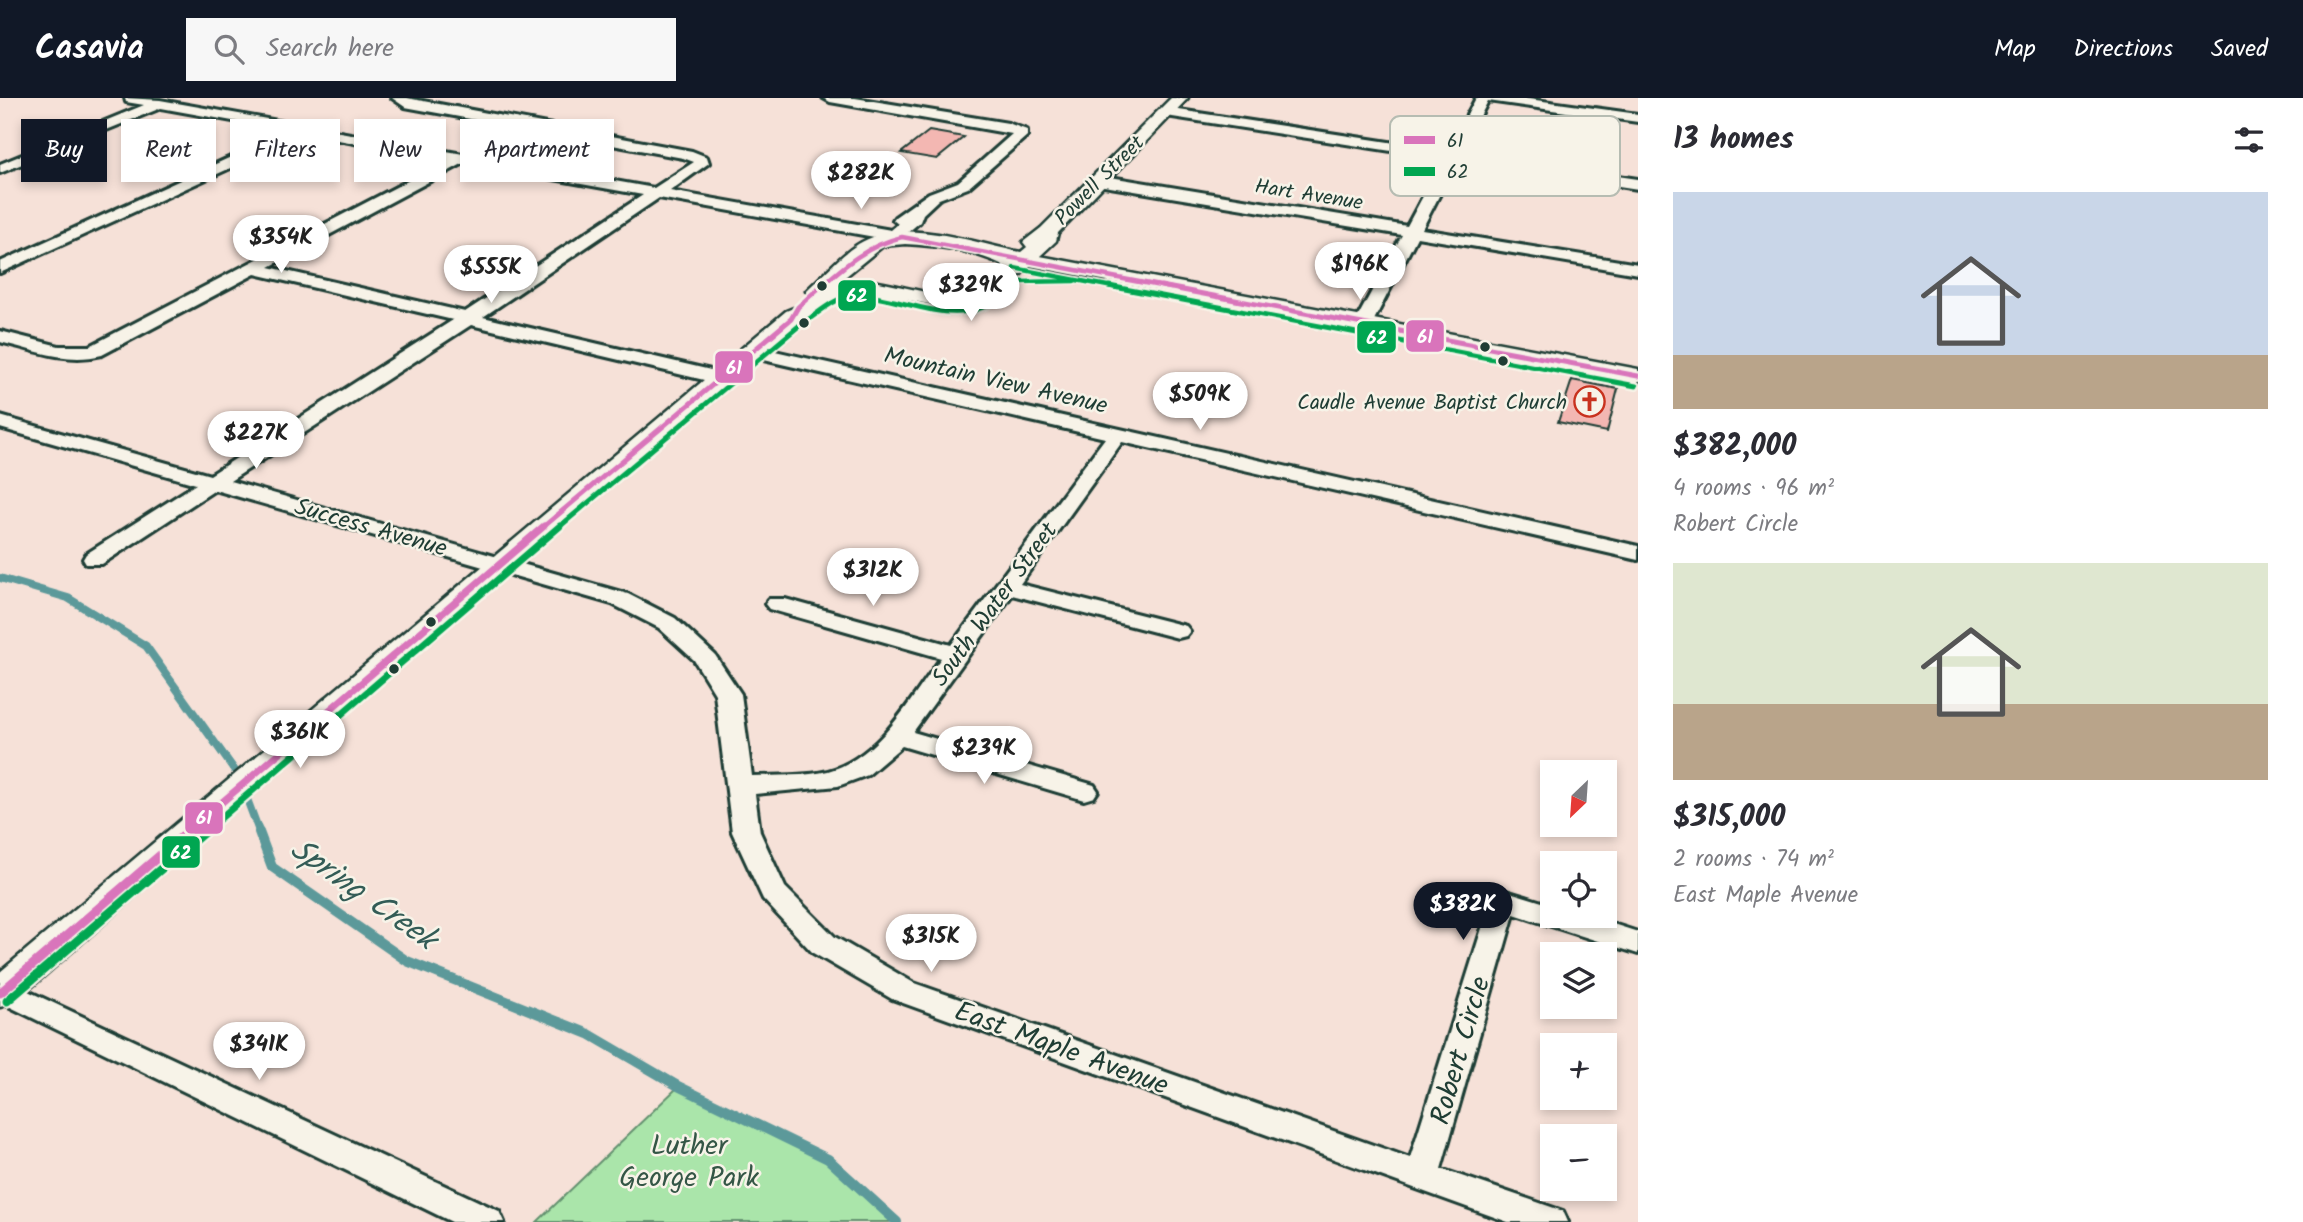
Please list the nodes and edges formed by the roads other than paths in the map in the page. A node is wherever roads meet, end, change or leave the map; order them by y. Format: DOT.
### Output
graph roads {
  1 [pos="398,98"];
  2 [pos="830,98"];
  3 [pos="1180,98"];
  4 [pos="1483,98"];
  5 [pos="1491,98"];
  6 [pos="131,99"];
  7 [pos="160,104"];
  8 [pos="1166,112"];
  9 [pos="1473,116"];
  10 [pos="1638,118"];
  11 [pos="238,119"];
  12 [pos="340,138"];
  13 [pos="1390,146"];
  14 [pos="460,159"];
  15 [pos="460,160"];
  16 [pos="230,163"];
  17 [pos="0,169"];
  18 [pos="1098,180"];
  19 [pos="1620,181"];
  20 [pos="590,182"];
  21 [pos="1638,184"];
  22 [pos="657,194"];
  23 [pos="1430,196"];
  24 [pos="1411,232"];
  25 [pos="888,238"];
  26 [pos="1014,262"];
  27 [pos="0,268"];
  28 [pos="253,268"];
  29 [pos="1638,269"];
  30 [pos="842,270"];
  31 [pos="862,285"];
  32 [pos="794,316"];
  33 [pos="467,319"];
  34 [pos="1363,324"];
  35 [pos="0,335"];
  36 [pos="753,352"];
  37 [pos="1638,376"];
  38 [pos="721,378"];
  39 [pos="0,422"];
  40 [pos="1118,435"];
  41 [pos="215,481"];
  42 [pos="1638,552"];
  43 [pos="94,559"];
  44 [pos="498,565"];
  45 [pos="1006,587"];
  46 [pos="777,604"];
  47 [pos="1178,631"];
  48 [pos="958,655"];
  49 [pos="897,736"];
  50 [pos="739,786"];
  51 [pos="1084,791"];
  52 [pos="1638,943"];
  53 [pos="1,991"];
  54 [pos="1422,1176"];
  55 [pos="486,1222"];
  56 [pos="1550,1222"];
  1 -- 22 [label="street"];
  2 -- 25 [label="street"];
  3 -- 8 [label="street, Powell Street"];
  4 -- 9 [label="street"];
  5 -- 10 [label="street"];
  6 -- 7 [label="street"];
  7 -- 11 [label="street"];
  7 -- 17 [label="street"];
  8 -- 13 [label="street"];
  8 -- 18 [label="street, Powell Street"];
  12 -- 14 [label="street"];
  15 -- 28 [label="street"];
  16 -- 27 [label="street"];
  18 -- 24 [label="street, Hart Avenue"];
  18 -- 26 [label="street, Powell Street"];
  19 -- 21 [label="street"];
  20 -- 22 [label="street"];
  22 -- 25 [label="street"];
  22 -- 33 [label="street"];
  23 -- 24 [label="street"];
  24 -- 29 [label="street, Hart Avenue"];
  24 -- 34 [label="street"];
  25 -- 26 [label="street"];
  25 -- 30 [label="street"];
  26 -- 31 [label="street, Powell Street"];
  26 -- 34 [label="street"];
  28 -- 33 [label="street"];
  28 -- 35 [label="street"];
  30 -- 31 [label="street"];
  30 -- 32 [label="street"];
  31 -- 32 [label="street"];
  32 -- 36 [label="street"];
  33 -- 38 [label="street"];
  33 -- 41 [label="street"];
  34 -- 37 [label="street"];
  36 -- 38 [label="street"];
  36 -- 40 [label="street, Mountain View Avenue"];
  38 -- 44 [label="street"];
  39 -- 41 [label="street, Success Avenue"];
  40 -- 42 [label="street, Mountain View Avenue"];
  40 -- 45 [label="street, South Water Street"];
  41 -- 43 [label="street"];
  41 -- 44 [label="street, Success Avenue"];
  44 -- 50 [label="street, East Maple Avenue"];
  44 -- 53 [label="street"];
  45 -- 47 [label="street"];
  45 -- 48 [label="street, South Water Street"];
  46 -- 48 [label="street"];
  48 -- 49 [label="street, South Water Street"];
  49 -- 50 [label="street, South Water Street"];
  49 -- 51 [label="street"];
  50 -- 54 [label="street, East Maple Avenue"];
  52 -- 54 [label="street, Robert Circle"];
  53 -- 55 [label="street"];
  54 -- 56 [label="street, East Maple Avenue"];
}
